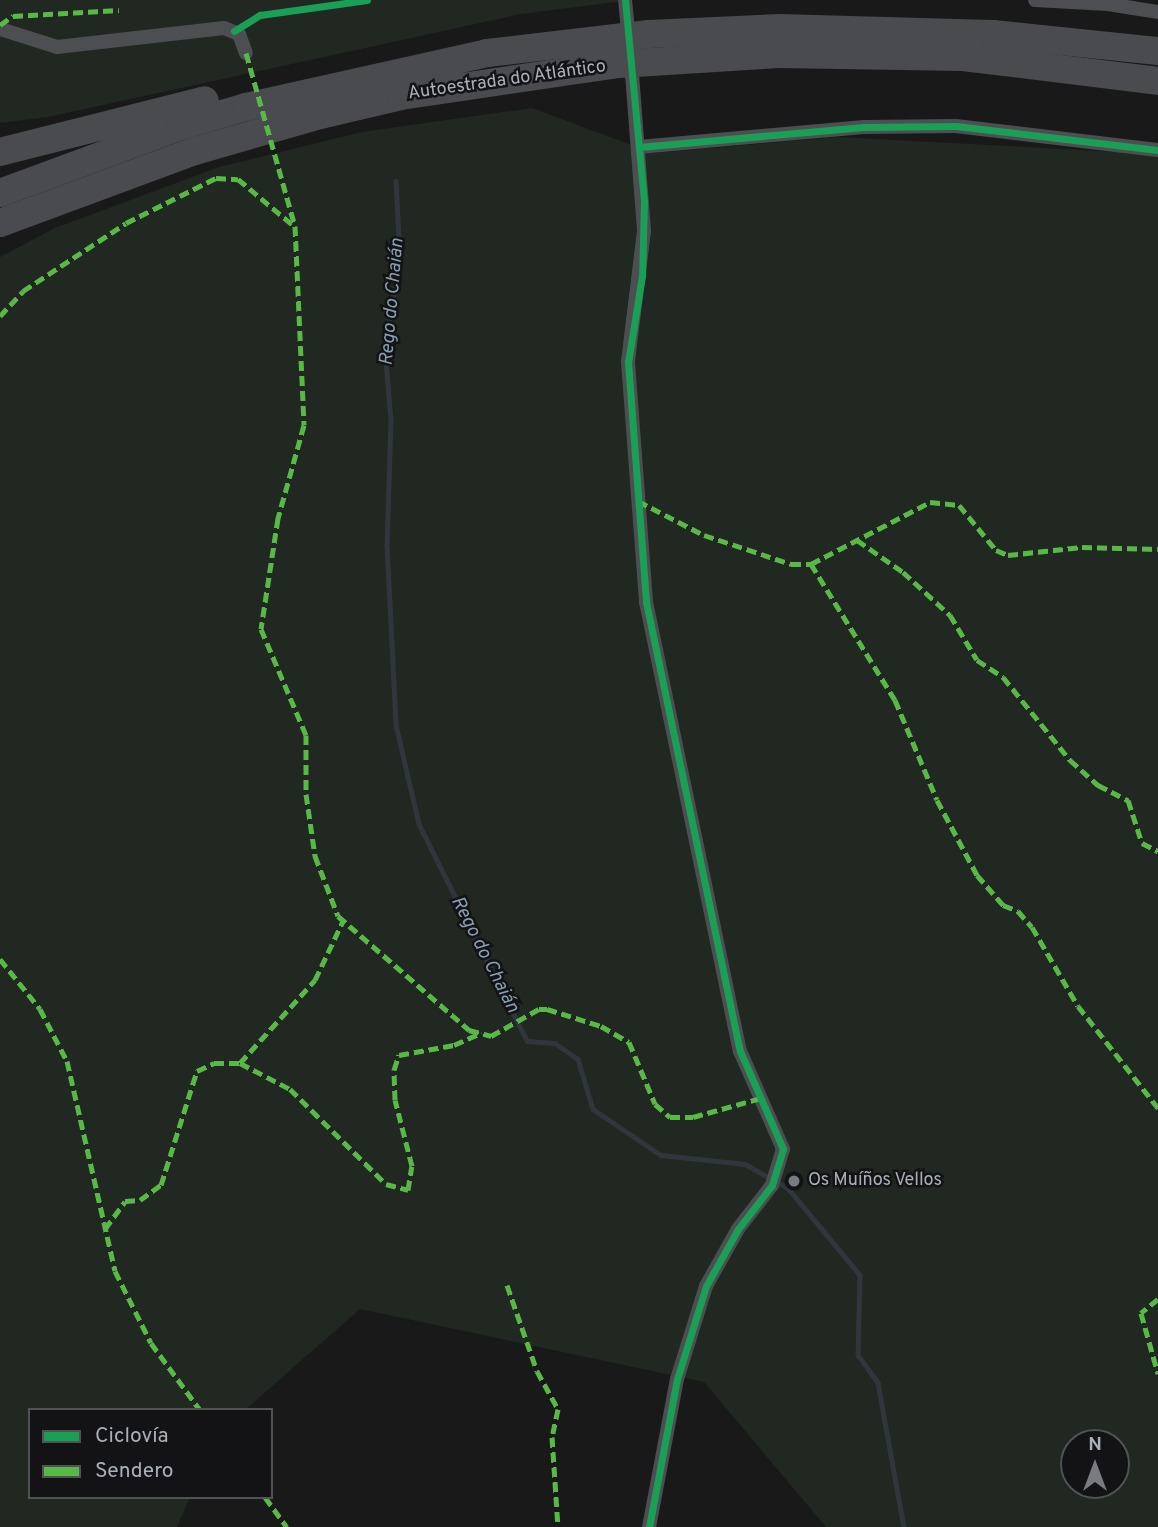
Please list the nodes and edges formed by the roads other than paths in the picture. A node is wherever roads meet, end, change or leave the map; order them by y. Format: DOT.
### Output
graph roads {
  1 [pos="625,0"];
  2 [pos="1035,0"];
  3 [pos="1158,12"];
  4 [pos="0,29"];
  5 [pos="1158,51"];
  6 [pos="246,53"];
  7 [pos="487,53"];
  8 [pos="1158,81"];
  9 [pos="638,140"];
  10 [pos="1158,150"];
  11 [pos="0,152"];
  12 [pos="0,194"];
  13 [pos="0,225"];
  14 [pos="649,1527"];
  1 -- 9 [label="street"];
  2 -- 3 [label="street"];
  4 -- 6 [label="street"];
  5 -- 7 [label="highway, Autoestrada do Atlántico"];
  7 -- 11 [label="highway"];
  7 -- 12 [label="highway, Autoestrada do Atlántico"];
  8 -- 13 [label="highway, Autoestrada do Atlántico"];
  9 -- 10 [label="street"];
  9 -- 14 [label="street"];
}
